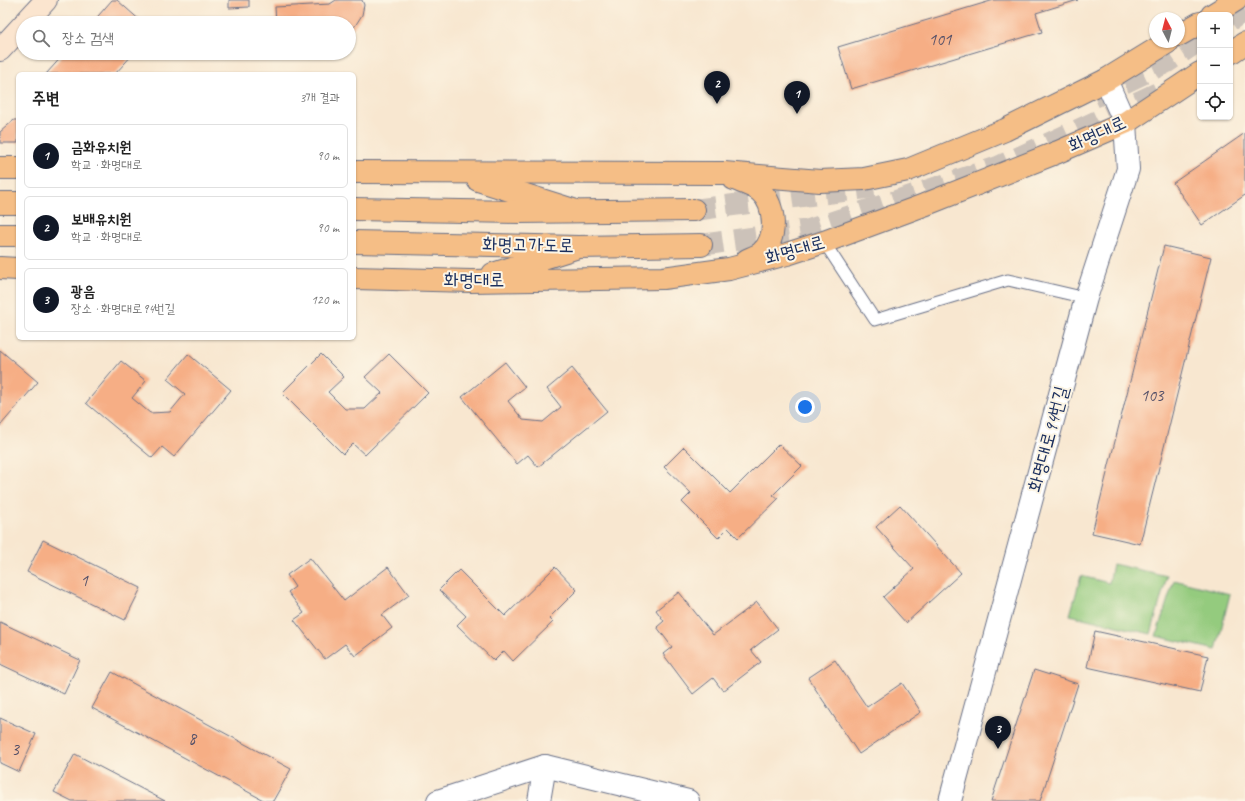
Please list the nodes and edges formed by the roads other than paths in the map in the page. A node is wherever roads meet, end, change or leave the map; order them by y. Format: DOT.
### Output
graph roads {
  1 [pos="46,0"];
  2 [pos="31,16"];
  3 [pos="1197,24"];
  4 [pos="1185,32"];
  5 [pos="16,33"];
  6 [pos="1245,43"];
  7 [pos="1158,48"];
  8 [pos="0,50"];
  9 [pos="1233,51"];
  10 [pos="1197,75"];
  11 [pos="1106,80"];
  12 [pos="1125,123"];
  13 [pos="0,168"];
  14 [pos="16,168"];
  15 [pos="356,172"];
  16 [pos="457,173"];
  17 [pos="724,173"];
  18 [pos="0,203"];
  19 [pos="16,203"];
  20 [pos="356,209"];
  21 [pos="694,210"];
  22 [pos="578,211"];
  23 [pos="0,235"];
  24 [pos="16,235"];
  25 [pos="356,242"];
  26 [pos="824,242"];
  27 [pos="701,245"];
  28 [pos="578,247"];
  29 [pos="0,268"];
  30 [pos="16,269"];
  31 [pos="730,269"];
  32 [pos="356,278"];
  33 [pos="471,281"];
  34 [pos="1086,298"];
  35 [pos="545,766"];
  36 [pos="438,801"];
  37 [pos="539,801"];
  38 [pos="688,801"];
  39 [pos="950,801"];
  1 -- 2 [label="main road"];
  3 -- 4 [label="main road"];
  5 -- 8 [label="main road"];
  6 -- 9 [label="main road"];
  7 -- 11 [label="main road"];
  10 -- 12 [label="main road, 화명대로"];
  11 -- 12 [label="street, 화명대로94번길"];
  11 -- 17 [label="main road"];
  12 -- 26 [label="main road, 화명대로"];
  12 -- 34 [label="street, 화명대로94번길"];
  13 -- 14 [label="main road"];
  15 -- 16 [label="main road"];
  16 -- 17 [label="main road"];
  16 -- 22 [label="main road"];
  17 -- 31 [label="main road"];
  18 -- 19 [label="main road"];
  20 -- 22 [label="main road, 화명고가도로"];
  21 -- 22 [label="main road, 화명고가도로"];
  23 -- 24 [label="main road"];
  25 -- 28 [label="main road, 화명고가도로"];
  26 -- 31 [label="main road, 화명대로"];
  26 -- 34 [label="lane"];
  27 -- 28 [label="main road, 화명고가도로"];
  28 -- 33 [label="main road"];
  29 -- 30 [label="main road"];
  31 -- 33 [label="main road, 화명대로"];
  32 -- 33 [label="main road, 화명대로"];
  34 -- 39 [label="street, 화명대로94번길"];
  35 -- 36 [label="street"];
  35 -- 37 [label="street"];
  35 -- 38 [label="street"];
}
